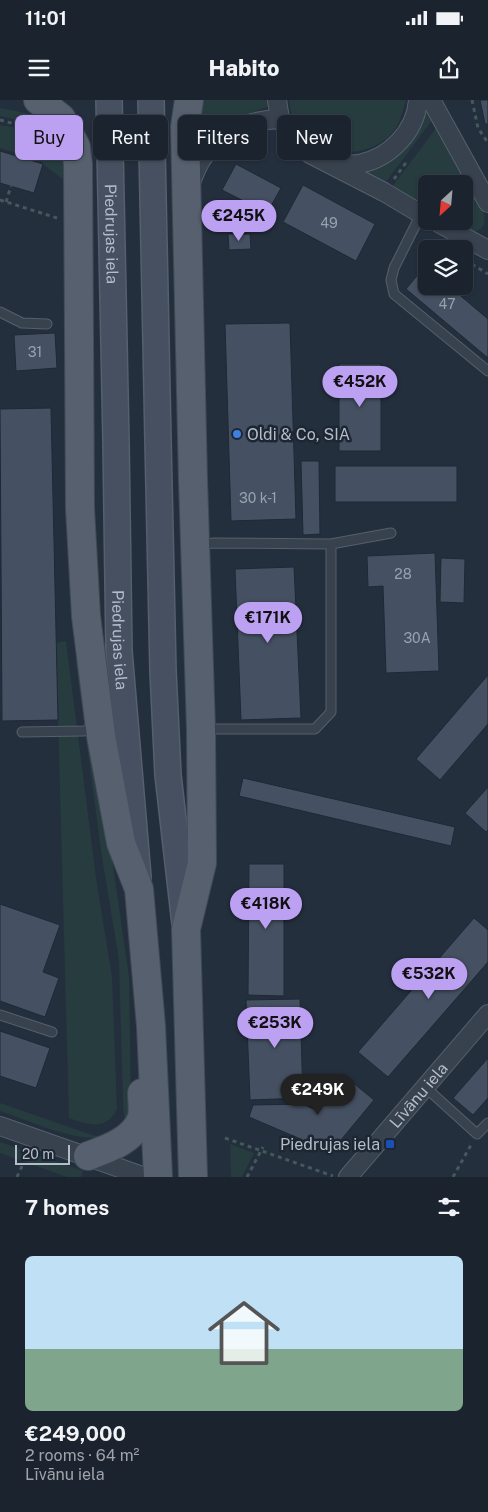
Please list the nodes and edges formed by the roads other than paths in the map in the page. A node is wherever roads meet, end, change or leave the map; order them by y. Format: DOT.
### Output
graph roads {
  1 [pos="38,100"];
  2 [pos="109,100"];
  3 [pos="151,100"];
  4 [pos="189,100"];
  5 [pos="277,100"];
  6 [pos="418,100"];
  7 [pos="431,100"];
  8 [pos="279,115"];
  9 [pos="277,119"];
  10 [pos="323,160"];
  11 [pos="332,164"];
  12 [pos="187,189"];
  13 [pos="488,203"];
  14 [pos="418,212"];
  15 [pos="419,230"];
  16 [pos="451,230"];
  17 [pos="488,250"];
  18 [pos="0,312"];
  19 [pos="47,324"];
  20 [pos="488,371"];
  21 [pos="390,533"];
  22 [pos="330,544"];
  23 [pos="196,545"];
  24 [pos="100,728"];
  25 [pos="201,729"];
  26 [pos="22,732"];
  27 [pos="139,889"];
  28 [pos="186,929"];
  29 [pos="488,1014"];
  30 [pos="0,1015"];
  31 [pos="151,1026"];
  32 [pos="52,1032"];
  33 [pos="425,1087"];
  34 [pos="488,1123"];
  35 [pos="0,1126"];
  36 [pos="88,1156"];
  37 [pos="145,1177"];
  38 [pos="158,1177"];
  39 [pos="192,1177"];
  40 [pos="348,1177"];
  1 -- 24 [label="main road"];
  2 -- 27 [label="main road, Piedrujas iela, bridge"];
  3 -- 28 [label="main road, bridge"];
  4 -- 12 [label="main road"];
  5 -- 8 [label="street"];
  6 -- 11 [label="street"];
  7 -- 13 [label="street"];
  9 -- 12 [label="street"];
  10 -- 11 [label="street"];
  11 -- 14 [label="street"];
  12 -- 23 [label="main road"];
  15 -- 20 [label="lane"];
  16 -- 17 [label="street"];
  18 -- 19 [label="lane"];
  21 -- 22 [label="lane"];
  22 -- 23 [label="lane"];
  22 -- 25 [label="lane"];
  23 -- 25 [label="main road"];
  24 -- 26 [label="lane"];
  24 -- 27 [label="main road"];
  25 -- 28 [label="main road"];
  27 -- 31 [label="main road, Piedrujas iela"];
  28 -- 39 [label="main road"];
  29 -- 33 [label="street, Līvānu iela"];
  30 -- 32 [label="lane"];
  31 -- 36 [label="main road"];
  31 -- 38 [label="main road, Piedrujas iela"];
  33 -- 34 [label="lane"];
  33 -- 40 [label="street, Līvānu iela"];
  35 -- 36 [label="street"];
  36 -- 37 [label="street"];
}
